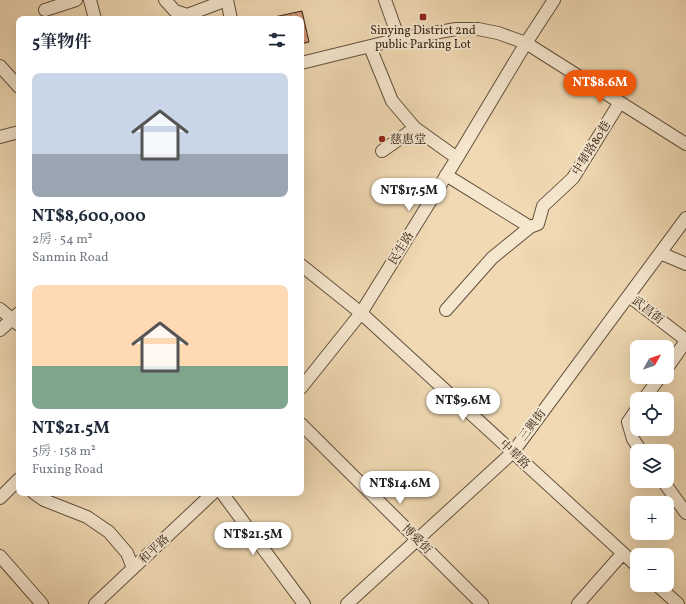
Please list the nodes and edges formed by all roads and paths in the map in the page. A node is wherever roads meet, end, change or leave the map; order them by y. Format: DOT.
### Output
graph roads {
  1 [pos="76,0"];
  2 [pos="90,0"];
  3 [pos="165,0"];
  4 [pos="227,0"];
  5 [pos="384,0"];
  6 [pos="554,0"];
  7 [pos="45,10"];
  8 [pos="94,16"];
  9 [pos="230,16"];
  10 [pos="399,39"];
  11 [pos="526,43"];
  12 [pos="370,47"];
  13 [pos="304,62"];
  14 [pos="0,66"];
  15 [pos="16,84"];
  16 [pos="620,102"];
  17 [pos="415,128"];
  18 [pos="16,133"];
  19 [pos="0,137"];
  20 [pos="686,144"];
  21 [pos="382,151"];
  22 [pos="457,158"];
  23 [pos="446,175"];
  24 [pos="686,218"];
  25 [pos="530,227"];
  26 [pos="660,253"];
  27 [pos="686,264"];
  28 [pos="304,267"];
  29 [pos="629,296"];
  30 [pos="0,309"];
  31 [pos="446,310"];
  32 [pos="361,313"];
  33 [pos="16,318"];
  34 [pos="16,320"];
  35 [pos="0,330"];
  36 [pos="686,341"];
  37 [pos="674,358"];
  38 [pos="304,384"];
  39 [pos="630,419"];
  40 [pos="304,427"];
  41 [pos="630,429"];
  42 [pos="513,452"];
  43 [pos="16,483"];
  44 [pos="668,488"];
  45 [pos="38,496"];
  46 [pos="210,496"];
  47 [pos="224,496"];
  48 [pos="0,498"];
  49 [pos="686,513"];
  50 [pos="417,540"];
  51 [pos="623,553"];
  52 [pos="0,556"];
  53 [pos="630,560"];
  54 [pos="133,568"];
  55 [pos="665,592"];
  56 [pos="42,604"];
  57 [pos="95,604"];
  58 [pos="304,604"];
  59 [pos="346,604"];
  60 [pos="482,604"];
  61 [pos="578,604"];
  62 [pos="678,604"];
  1 -- 7 [label="street"];
  2 -- 8 [label="street"];
  3 -- 4 [label="street"];
  4 -- 9 [label="street"];
  5 -- 10 [label="street"];
  6 -- 11 [label="street, 民生路"];
  10 -- 11 [label="street"];
  10 -- 12 [label="street"];
  11 -- 16 [label="street"];
  11 -- 22 [label="street, 民生路"];
  12 -- 13 [label="street"];
  12 -- 17 [label="street"];
  14 -- 15 [label="street"];
  16 -- 20 [label="street"];
  16 -- 25 [label="street, 中華路80巷"];
  17 -- 21 [label="street"];
  17 -- 22 [label="street"];
  18 -- 19 [label="street"];
  22 -- 23 [label="street, 民生路"];
  23 -- 25 [label="street"];
  23 -- 32 [label="street, 民生路"];
  24 -- 26 [label="street, 三興街"];
  25 -- 31 [label="street, 中華路80巷"];
  26 -- 27 [label="street"];
  26 -- 29 [label="street, 三興街"];
  28 -- 32 [label="street, 中華路"];
  29 -- 36 [label="street, 武昌街"];
  29 -- 42 [label="street, 三興街"];
  30 -- 33 [label="street"];
  32 -- 38 [label="street, 民生路"];
  32 -- 42 [label="street, 中華路"];
  34 -- 35 [label="street"];
  36 -- 37 [label="street"];
  39 -- 41 [label="street"];
  40 -- 50 [label="street, 博愛街"];
  42 -- 50 [label="street, 三興街"];
  42 -- 51 [label="street, 中華路"];
  43 -- 48 [label="street"];
  44 -- 49 [label="street"];
  45 -- 54 [label="street"];
  46 -- 54 [label="street, 和平路"];
  47 -- 58 [label="street"];
  50 -- 59 [label="street, 三興街"];
  50 -- 60 [label="street, 博愛街"];
  51 -- 53 [label="street, 中華路"];
  51 -- 61 [label="street"];
  52 -- 56 [label="street"];
  54 -- 57 [label="street, 和平路"];
  55 -- 62 [label="street"];
}
